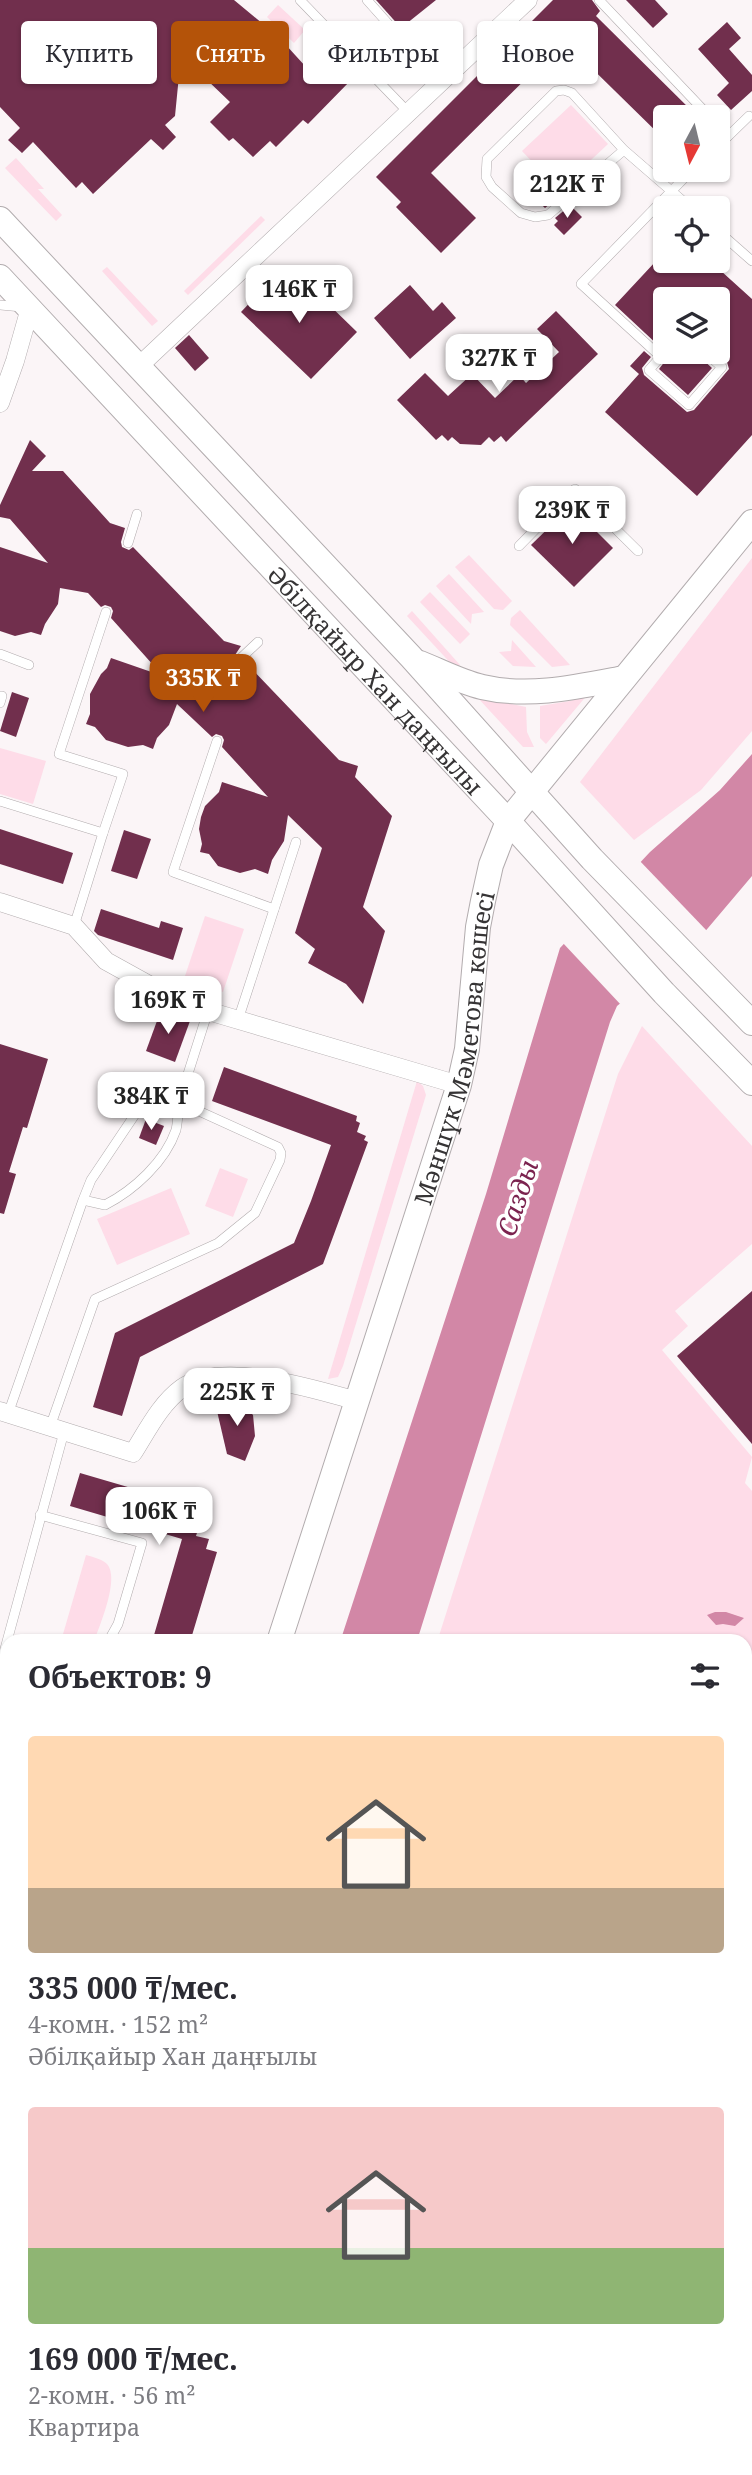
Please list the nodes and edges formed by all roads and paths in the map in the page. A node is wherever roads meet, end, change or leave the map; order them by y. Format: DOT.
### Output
graph roads {
  1 [pos="300,0"];
  2 [pos="367,0"];
  3 [pos="528,0"];
  4 [pos="599,0"];
  5 [pos="386,21"];
  6 [pos="463,61"];
  7 [pos="438,84"];
  8 [pos="699,105"];
  9 [pos="408,112"];
  10 [pos="749,116"];
  11 [pos="730,134"];
  12 [pos="624,150"];
  13 [pos="679,182"];
  14 [pos="671,190"];
  15 [pos="678,196"];
  16 [pos="0,219"];
  17 [pos="730,242"];
  18 [pos="752,261"];
  19 [pos="0,277"];
  20 [pos="0,305"];
  21 [pos="30,308"];
  22 [pos="653,345"];
  23 [pos="654,364"];
  24 [pos="718,364"];
  25 [pos="138,366"];
  26 [pos="5,371"];
  27 [pos="0,403"];
  28 [pos="256,492"];
  29 [pos="136,514"];
  30 [pos="225,517"];
  31 [pos="752,522"];
  32 [pos="128,543"];
  33 [pos="519,546"];
  34 [pos="638,551"];
  35 [pos="106,612"];
  36 [pos="383,628"];
  37 [pos="258,642"];
  38 [pos="0,654"];
  39 [pos="354,657"];
  40 [pos="241,658"];
  41 [pos="414,661"];
  42 [pos="29,665"];
  43 [pos="624,678"];
  44 [pos="0,696"];
  45 [pos="0,702"];
  46 [pos="217,741"];
  47 [pos="532,791"];
  48 [pos="0,801"];
  49 [pos="508,821"];
  50 [pos="103,833"];
  51 [pos="296,842"];
  52 [pos="0,902"];
  53 [pos="274,909"];
  54 [pos="74,926"];
  55 [pos="208,1011"];
  56 [pos="238,1020"];
  57 [pos="752,1023"];
  58 [pos="752,1083"];
  59 [pos="459,1085"];
  60 [pos="179,1102"];
  61 [pos="83,1200"];
  62 [pos="357,1401"];
  63 [pos="4,1412"];
  64 [pos="57,1430"];
  65 [pos="40,1515"];
  66 [pos="9,1634"];
  67 [pos="112,1634"];
  68 [pos="282,1634"];
  1 -- 9 [label="lane"];
  2 -- 5 [label="lane"];
  3 -- 6 [label="street"];
  4 -- 8 [label="lane"];
  7 -- 9 [label="street"];
  9 -- 25 [label="street"];
  10 -- 11 [label="lane"];
  12 -- 12 [label="lane"];
  12 -- 14 [label="lane"];
  13 -- 14 [label="lane"];
  14 -- 15 [label="lane"];
  14 -- 22 [label="lane"];
  16 -- 25 [label="main road, Әбілқайыр Хан даңғылы"];
  17 -- 18 [label="lane"];
  19 -- 21 [label="main road, Әбілқайыр Хан даңғылы"];
  20 -- 21 [label="lane"];
  21 -- 26 [label="street"];
  21 -- 30 [label="main road, Әбілқайыр Хан даңғылы"];
  23 -- 24 [label="lane"];
  25 -- 28 [label="main road, Әбілқайыр Хан даңғылы"];
  26 -- 27 [label="street"];
  28 -- 30 [label="main road"];
  28 -- 36 [label="main road, Әбілқайыр Хан даңғылы"];
  29 -- 32 [label="lane"];
  30 -- 39 [label="main road, Әбілқайыр Хан даңғылы"];
  31 -- 43 [label="main road, Мәншүк Мәметова көшесі"];
  33 -- 34 [label="lane"];
  35 -- 50 [label="lane"];
  36 -- 39 [label="main road"];
  36 -- 41 [label="main road, Әбілқайыр Хан даңғылы"];
  37 -- 40 [label="lane"];
  38 -- 42 [label="lane"];
  39 -- 49 [label="main road, Әбілқайыр Хан даңғылы"];
  41 -- 43 [label="main road"];
  41 -- 47 [label="main road, Әбілқайыр Хан даңғылы"];
  43 -- 47 [label="main road, Мәншүк Мәметова көшесі"];
  44 -- 45 [label="lane"];
  46 -- 53 [label="lane"];
  47 -- 49 [label="main road, Мәншүк Мәметова көшесі"];
  47 -- 57 [label="main road, Әбілқайыр Хан даңғылы"];
  48 -- 50 [label="lane"];
  49 -- 58 [label="main road, Әбілқайыр Хан даңғылы"];
  49 -- 59 [label="main road, Мәншүк Мәметова көшесі"];
  50 -- 54 [label="lane"];
  51 -- 53 [label="lane"];
  52 -- 54 [label="street"];
  53 -- 56 [label="lane"];
  54 -- 55 [label="street"];
  55 -- 56 [label="street"];
  55 -- 60 [label="lane"];
  56 -- 59 [label="street"];
  59 -- 62 [label="main road, Мәншүк Мәметова көшесі"];
  60 -- 61 [label="lane"];
  60 -- 61 [label="lane"];
  60 -- 64 [label="lane"];
  61 -- 63 [label="lane"];
  62 -- 64 [label="street"];
  62 -- 68 [label="main road, Мәншүк Мәметова көшесі"];
  63 -- 64 [label="street"];
  64 -- 65 [label="lane"];
  65 -- 66 [label="lane"];
  65 -- 67 [label="lane"];
}
